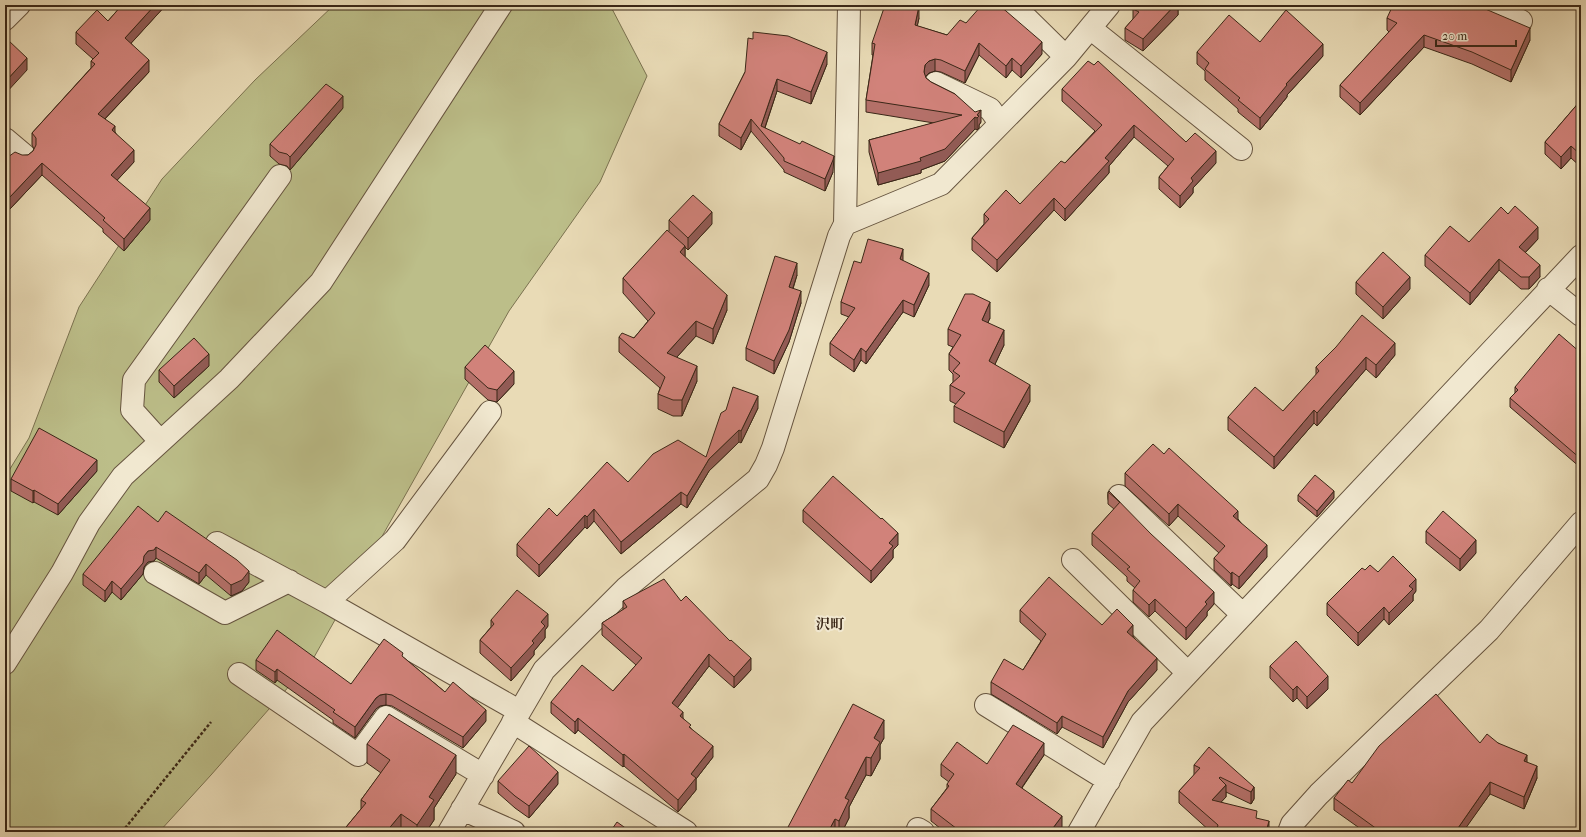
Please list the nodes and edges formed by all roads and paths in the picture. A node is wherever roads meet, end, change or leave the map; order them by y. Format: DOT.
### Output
graph roads {
  1 [pos="501,5"];
  2 [pos="849,5"];
  3 [pos="1013,5"];
  4 [pos="1109,5"];
  5 [pos="1483,5"];
  6 [pos="1521,21"];
  7 [pos="1090,28"];
  8 [pos="1066,57"];
  9 [pos="936,83"];
  10 [pos="1000,123"];
  11 [pos="5,139"];
  12 [pos="1240,149"];
  13 [pos="24,155"];
  14 [pos="280,176"];
  15 [pos="845,224"];
  16 [pos="1581,256"];
  17 [pos="1548,289"];
  18 [pos="1581,315"];
  19 [pos="490,412"];
  20 [pos="160,441"];
  21 [pos="1119,496"];
  22 [pos="1581,523"];
  23 [pos="217,543"];
  24 [pos="1073,560"];
  25 [pos="155,573"];
  26 [pos="289,581"];
  27 [pos="327,602"];
  28 [pos="1243,615"];
  29 [pos="5,663"];
  30 [pos="1188,673"];
  31 [pos="239,674"];
  32 [pos="986,705"];
  33 [pos="516,716"];
  34 [pos="211,722"];
  35 [pos="482,774"];
  36 [pos="1109,781"];
  37 [pos="462,810"];
  38 [pos="122,832"];
  39 [pos="449,832"];
  40 [pos="514,832"];
  41 [pos="686,832"];
  42 [pos="1079,832"];
  43 [pos="1289,832"];
  1 -- 20 [label="street"];
  2 -- 15 [label="street"];
  3 -- 8 [label="street"];
  4 -- 7 [label="street"];
  5 -- 6 [label="street"];
  7 -- 8 [label="street"];
  7 -- 12 [label="street"];
  8 -- 10 [label="street"];
  9 -- 10 [label="street"];
  10 -- 15 [label="street"];
  11 -- 13 [label="street"];
  14 -- 20 [label="street"];
  15 -- 33 [label="street"];
  16 -- 17 [label="street"];
  17 -- 18 [label="street"];
  17 -- 28 [label="street"];
  19 -- 27 [label="street"];
  20 -- 29 [label="street"];
  21 -- 28 [label="street"];
  22 -- 43 [label="street"];
  23 -- 26 [label="street"];
  24 -- 30 [label="street"];
  25 -- 26 [label="street"];
  26 -- 27 [label="street"];
  27 -- 33 [label="street"];
  28 -- 30 [label="street"];
  30 -- 36 [label="street"];
  31 -- 35 [label="street"];
  32 -- 36 [label="street"];
  33 -- 35 [label="street"];
  33 -- 41 [label="street"];
  34 -- 38 [label="path"];
  35 -- 37 [label="street"];
  36 -- 42 [label="street"];
  37 -- 39 [label="street"];
  37 -- 40 [label="street"];
}
